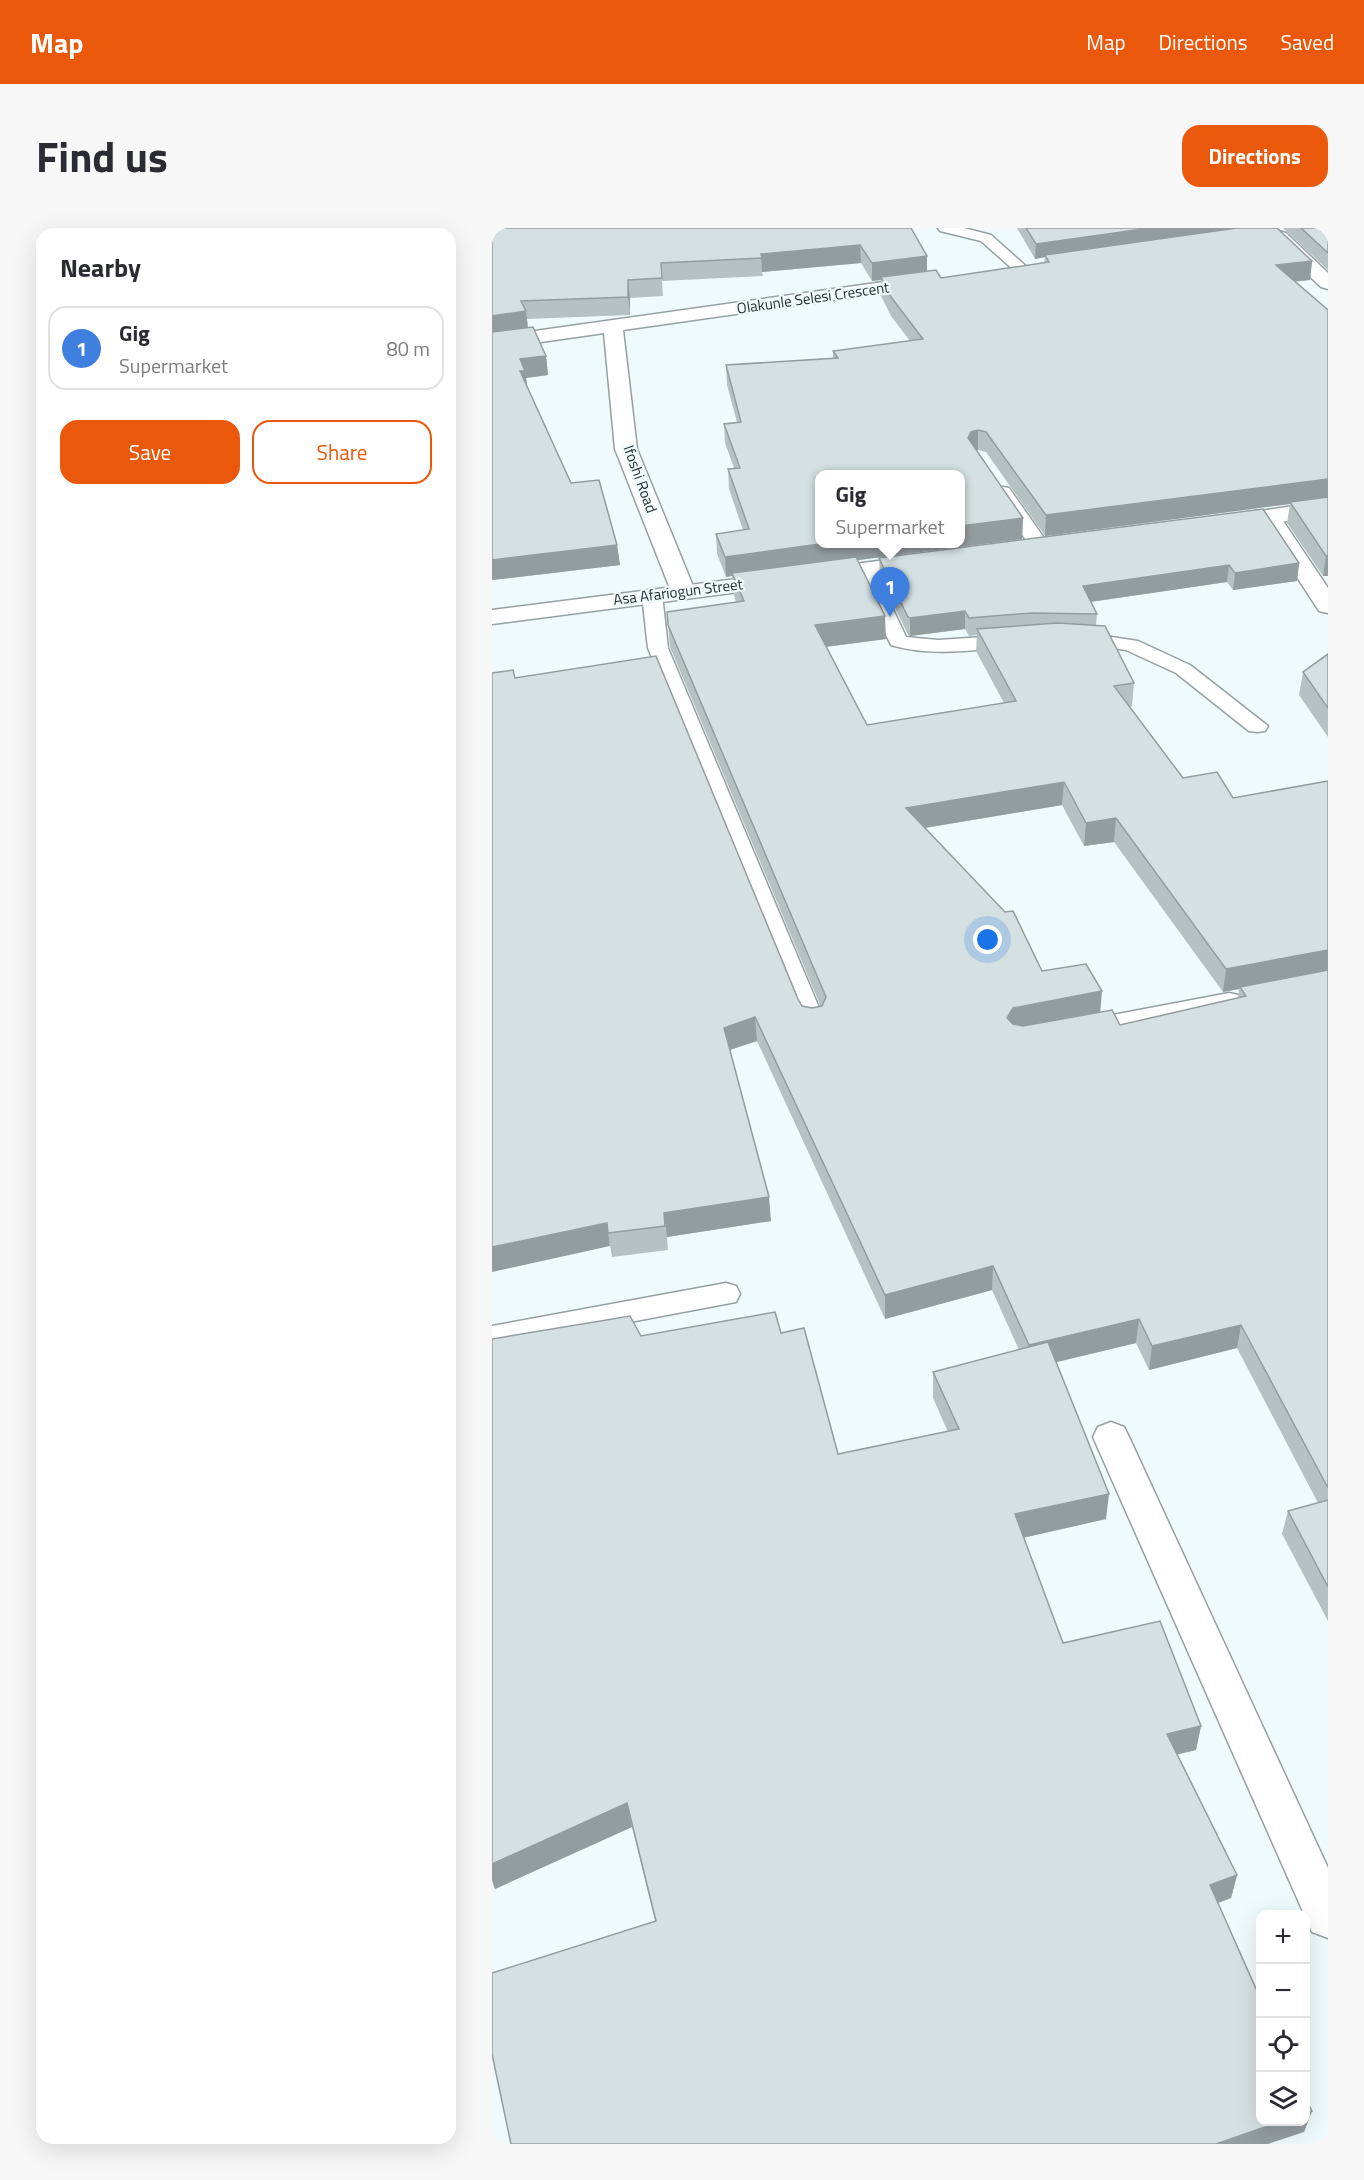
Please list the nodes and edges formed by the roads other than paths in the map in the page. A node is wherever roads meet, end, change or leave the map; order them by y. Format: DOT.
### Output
graph roads {
  1 [pos="945,228"];
  2 [pos="1298,228"];
  3 [pos="1045,265"];
  4 [pos="1022,269"];
  5 [pos="998,272"];
  6 [pos="940,280"];
  7 [pos="1328,283"];
  8 [pos="613,327"];
  9 [pos="492,343"];
  10 [pos="991,475"];
  11 [pos="1328,508"];
  12 [pos="1269,517"];
  13 [pos="1200,526"];
  14 [pos="1053,547"];
  15 [pos="1018,551"];
  16 [pos="946,560"];
  17 [pos="864,569"];
  18 [pos="684,591"];
  19 [pos="652,596"];
  20 [pos="1328,606"];
  21 [pos="492,617"];
  22 [pos="1064,638"];
  23 [pos="1031,639"];
  24 [pos="1257,726"];
  25 [pos="1257,996"];
  26 [pos="813,1022"];
  27 [pos="1057,1034"];
  28 [pos="726,1294"];
  29 [pos="492,1337"];
  30 [pos="1111,1437"];
  31 [pos="1328,1917"];
  1 -- 4 [label="lane"];
  2 -- 7 [label="street"];
  3 -- 4 [label="street"];
  4 -- 5 [label="street"];
  6 -- 8 [label="street, Olakunle Selesi Crescent"];
  8 -- 9 [label="street, Olakunle Selesi Crescent"];
  8 -- 18 [label="street, Ifoshi Road"];
  10 -- 14 [label="lane"];
  11 -- 12 [label="street"];
  12 -- 13 [label="street"];
  12 -- 20 [label="street"];
  14 -- 15 [label="street"];
  16 -- 17 [label="street, Asa Afariogun Street"];
  17 -- 18 [label="street, Asa Afariogun Street"];
  17 -- 23 [label="lane"];
  18 -- 19 [label="street, Asa Afariogun Street"];
  19 -- 21 [label="street, Asa Afariogun Street"];
  19 -- 26 [label="lane"];
  22 -- 24 [label="lane"];
  25 -- 27 [label="lane"];
  28 -- 29 [label="lane"];
  30 -- 31 [label="street"];
}
